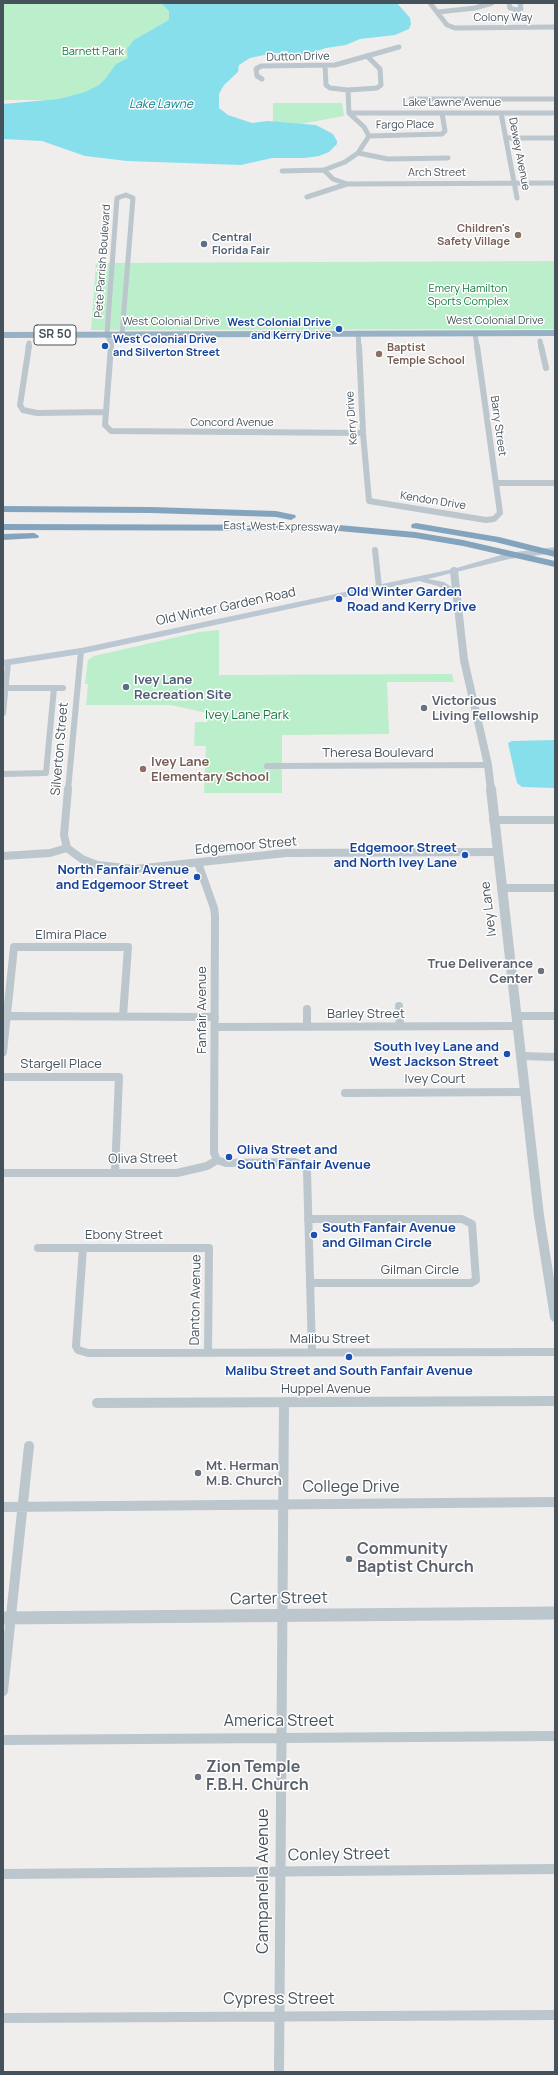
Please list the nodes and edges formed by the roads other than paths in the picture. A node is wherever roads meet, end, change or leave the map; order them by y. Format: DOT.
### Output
graph roads {
  1 [pos="430,3"];
  2 [pos="492,3"];
  3 [pos="509,3"];
  4 [pos="520,3"];
  5 [pos="438,12"];
  6 [pos="555,27"];
  7 [pos="399,47"];
  8 [pos="367,56"];
  9 [pos="325,66"];
  10 [pos="262,79"];
  11 [pos="348,90"];
  12 [pos="411,99"];
  13 [pos="555,99"];
  14 [pos="349,113"];
  15 [pos="442,113"];
  16 [pos="501,113"];
  17 [pos="555,113"];
  18 [pos="369,136"];
  19 [pos="506,138"];
  20 [pos="555,138"];
  21 [pos="358,153"];
  22 [pos="448,158"];
  23 [pos="324,170"];
  24 [pos="282,171"];
  25 [pos="514,183"];
  26 [pos="555,183"];
  27 [pos="347,184"];
  28 [pos="307,197"];
  29 [pos="517,198"];
  30 [pos="555,333"];
  31 [pos="122,334"];
  32 [pos="3,335"];
  33 [pos="475,337"];
  34 [pos="235,338"];
  35 [pos="359,338"];
  36 [pos="109,339"];
  37 [pos="540,341"];
  38 [pos="555,341"];
  39 [pos="3,343"];
  40 [pos="29,343"];
  41 [pos="546,368"];
  42 [pos="106,412"];
  43 [pos="363,433"];
  44 [pos="496,483"];
  45 [pos="555,483"];
  46 [pos="369,501"];
  47 [pos="3,509"];
  48 [pos="291,517"];
  49 [pos="3,519"];
  50 [pos="494,519"];
  51 [pos="3,527"];
  52 [pos="357,530"];
  53 [pos="3,537"];
  54 [pos="375,550"];
  55 [pos="555,550"];
  56 [pos="555,556"];
  57 [pos="555,564"];
  58 [pos="454,571"];
  59 [pos="414,580"];
  60 [pos="379,587"];
  61 [pos="456,594"];
  62 [pos="81,651"];
  63 [pos="5,663"];
  64 [pos="5,688"];
  65 [pos="54,688"];
  66 [pos="63,688"];
  67 [pos="3,713"];
  68 [pos="488,765"];
  69 [pos="267,766"];
  70 [pos="3,774"];
  71 [pos="493,820"];
  72 [pos="555,820"];
  73 [pos="68,848"];
  74 [pos="497,852"];
  75 [pos="3,856"];
  76 [pos="198,863"];
  77 [pos="501,888"];
  78 [pos="555,888"];
  79 [pos="399,1006"];
  80 [pos="307,1009"];
  81 [pos="5,1016"];
  82 [pos="123,1016"];
  83 [pos="555,1016"];
  84 [pos="215,1017"];
  85 [pos="516,1021"];
  86 [pos="400,1026"];
  87 [pos="215,1027"];
  88 [pos="307,1027"];
  89 [pos="3,1052"];
  90 [pos="521,1056"];
  91 [pos="555,1057"];
  92 [pos="3,1077"];
  93 [pos="525,1092"];
  94 [pos="345,1093"];
  95 [pos="217,1160"];
  96 [pos="115,1173"];
  97 [pos="3,1174"];
  98 [pos="308,1219"];
  99 [pos="38,1248"];
  100 [pos="83,1248"];
  101 [pos="209,1248"];
  102 [pos="310,1283"];
  103 [pos="555,1317"];
  104 [pos="208,1352"];
  105 [pos="312,1352"];
  106 [pos="555,1352"];
  107 [pos="555,1401"];
  108 [pos="284,1402"];
  109 [pos="97,1403"];
  110 [pos="28,1446"];
  111 [pos="555,1502"];
  112 [pos="283,1504"];
  113 [pos="22,1506"];
  114 [pos="3,1507"];
  115 [pos="555,1614"];
  116 [pos="282,1616"];
  117 [pos="7,1618"];
  118 [pos="3,1691"];
  119 [pos="555,1736"];
  120 [pos="282,1738"];
  121 [pos="3,1740"];
  122 [pos="555,1869"];
  123 [pos="280,1871"];
  124 [pos="3,1874"];
  125 [pos="555,2015"];
  126 [pos="280,2016"];
  127 [pos="3,2018"];
  128 [pos="279,2072"];
  1 -- 5 [label="street"];
  2 -- 5 [label="street"];
  3 -- 4 [label="street"];
  5 -- 6 [label="street, Colony Way"];
  7 -- 8 [label="street, Dutton Drive"];
  8 -- 9 [label="street, Dutton Drive"];
  8 -- 11 [label="street"];
  9 -- 10 [label="street, Dutton Drive"];
  9 -- 11 [label="street"];
  11 -- 14 [label="street"];
  12 -- 13 [label="street"];
  14 -- 15 [label="street, Lake Lawne Avenue"];
  14 -- 18 [label="street"];
  15 -- 16 [label="street, Lake Lawne Avenue"];
  15 -- 18 [label="street, Fargo Place"];
  16 -- 17 [label="street, Lake Lawne Avenue"];
  16 -- 19 [label="street, Dewey Avenue"];
  18 -- 21 [label="street"];
  19 -- 20 [label="street"];
  19 -- 25 [label="street, Dewey Avenue"];
  21 -- 22 [label="street"];
  21 -- 23 [label="street"];
  23 -- 24 [label="street"];
  23 -- 27 [label="street, Arch Street"];
  25 -- 26 [label="street, Arch Street"];
  25 -- 27 [label="street, Arch Street"];
  25 -- 29 [label="street, Dewey Avenue"];
  27 -- 28 [label="street"];
  30 -- 33 [label="highway, West Colonial Drive / SR 50"];
  31 -- 34 [label="highway, West Colonial Drive / SR 50"];
  31 -- 36 [label="highway, West Colonial Drive / SR 50"];
  31 -- 36 [label="street, Pete Parrish Boulevard"];
  32 -- 36 [label="highway, West Colonial Drive / SR 50"];
  33 -- 35 [label="highway, West Colonial Drive / SR 50"];
  33 -- 37 [label="highway, West Colonial Drive / SR 50"];
  33 -- 44 [label="street, Barry Street"];
  34 -- 35 [label="highway, West Colonial Drive / SR 50"];
  34 -- 36 [label="highway, West Colonial Drive / SR 50"];
  35 -- 43 [label="street, Kerry Drive"];
  36 -- 40 [label="highway, West Colonial Drive / SR 50"];
  36 -- 42 [label="street"];
  37 -- 38 [label="highway, West Colonial Drive / SR 50"];
  37 -- 41 [label="street"];
  39 -- 40 [label="highway, West Colonial Drive / SR 50"];
  40 -- 42 [label="street"];
  42 -- 43 [label="street, Concord Avenue"];
  43 -- 46 [label="street, Kerry Drive"];
  44 -- 45 [label="street"];
  44 -- 50 [label="street, Barry Street"];
  46 -- 50 [label="street, Kendon Drive"];
  47 -- 48 [label="highway"];
  48 -- 49 [label="highway, East-West Expressway"];
  48 -- 56 [label="highway, East-West Expressway"];
  51 -- 52 [label="highway, East-West Expressway"];
  52 -- 53 [label="highway"];
  52 -- 57 [label="highway, East-West Expressway"];
  54 -- 60 [label="street"];
  55 -- 58 [label="main road, Old Winter Garden Road"];
  56 -- 58 [label="main road, Old Winter Garden Road"];
  58 -- 59 [label="main road, Old Winter Garden Road"];
  58 -- 61 [label="street, Ivey Lane"];
  59 -- 60 [label="main road, Old Winter Garden Road"];
  59 -- 61 [label="main road"];
  60 -- 62 [label="main road, Old Winter Garden Road"];
  61 -- 68 [label="street, Ivey Lane"];
  62 -- 63 [label="main road, Old Winter Garden Road"];
  62 -- 73 [label="street, Silverton Street"];
  63 -- 64 [label="street"];
  64 -- 65 [label="street"];
  64 -- 67 [label="street"];
  65 -- 66 [label="street"];
  65 -- 70 [label="street"];
  68 -- 69 [label="street, Theresa Boulevard"];
  68 -- 71 [label="street, Ivey Lane"];
  71 -- 72 [label="street"];
  71 -- 74 [label="street, Ivey Lane"];
  73 -- 75 [label="street"];
  73 -- 76 [label="street, Edgemoor Street"];
  74 -- 76 [label="street, Edgemoor Street"];
  74 -- 77 [label="street, Ivey Lane"];
  76 -- 84 [label="street, Fanfair Avenue"];
  77 -- 78 [label="street"];
  77 -- 85 [label="street, Ivey Lane"];
  79 -- 86 [label="street"];
  80 -- 88 [label="street"];
  81 -- 82 [label="street"];
  81 -- 82 [label="street, Elmira Place"];
  81 -- 89 [label="street"];
  82 -- 84 [label="street"];
  83 -- 85 [label="street, Barley Street"];
  84 -- 87 [label="street, Fanfair Avenue"];
  85 -- 86 [label="street, Barley Street"];
  85 -- 90 [label="street, Ivey Lane"];
  86 -- 88 [label="street, Barley Street"];
  87 -- 88 [label="street, Barley Street"];
  87 -- 95 [label="street, Fanfair Avenue"];
  90 -- 91 [label="street"];
  90 -- 93 [label="street, Ivey Lane"];
  92 -- 96 [label="street, Stargell Place"];
  93 -- 94 [label="street, Ivey Court"];
  93 -- 103 [label="street, Ivey Lane"];
  95 -- 96 [label="street, Oliva Street"];
  95 -- 98 [label="street"];
  96 -- 97 [label="street, Oliva Street"];
  98 -- 102 [label="street"];
  98 -- 102 [label="street, Gilman Circle"];
  99 -- 100 [label="street, Ebony Street"];
  100 -- 101 [label="street, Ebony Street"];
  100 -- 104 [label="street, Malibu Street"];
  101 -- 104 [label="street, Danton Avenue"];
  102 -- 105 [label="street"];
  104 -- 105 [label="street, Malibu Street"];
  105 -- 106 [label="street, Malibu Street"];
  107 -- 108 [label="street, Huppel Avenue"];
  108 -- 109 [label="street, Huppel Avenue"];
  108 -- 112 [label="street, Campanella Avenue"];
  110 -- 113 [label="street"];
  111 -- 112 [label="street, College Drive"];
  112 -- 113 [label="street, College Drive"];
  112 -- 116 [label="street, Campanella Avenue"];
  113 -- 114 [label="street, College Drive"];
  113 -- 117 [label="street"];
  115 -- 116 [label="street, Carter Street"];
  116 -- 117 [label="street, Carter Street"];
  116 -- 120 [label="street, Campanella Avenue"];
  117 -- 118 [label="street"];
  119 -- 120 [label="street, America Street"];
  120 -- 121 [label="street, America Street"];
  120 -- 123 [label="street, Campanella Avenue"];
  122 -- 123 [label="street, Conley Street"];
  123 -- 124 [label="street, Conley Street"];
  123 -- 126 [label="street, Campanella Avenue"];
  125 -- 126 [label="street, Cypress Street"];
  126 -- 127 [label="street, Cypress Street"];
  126 -- 128 [label="street, Campanella Avenue"];
}
